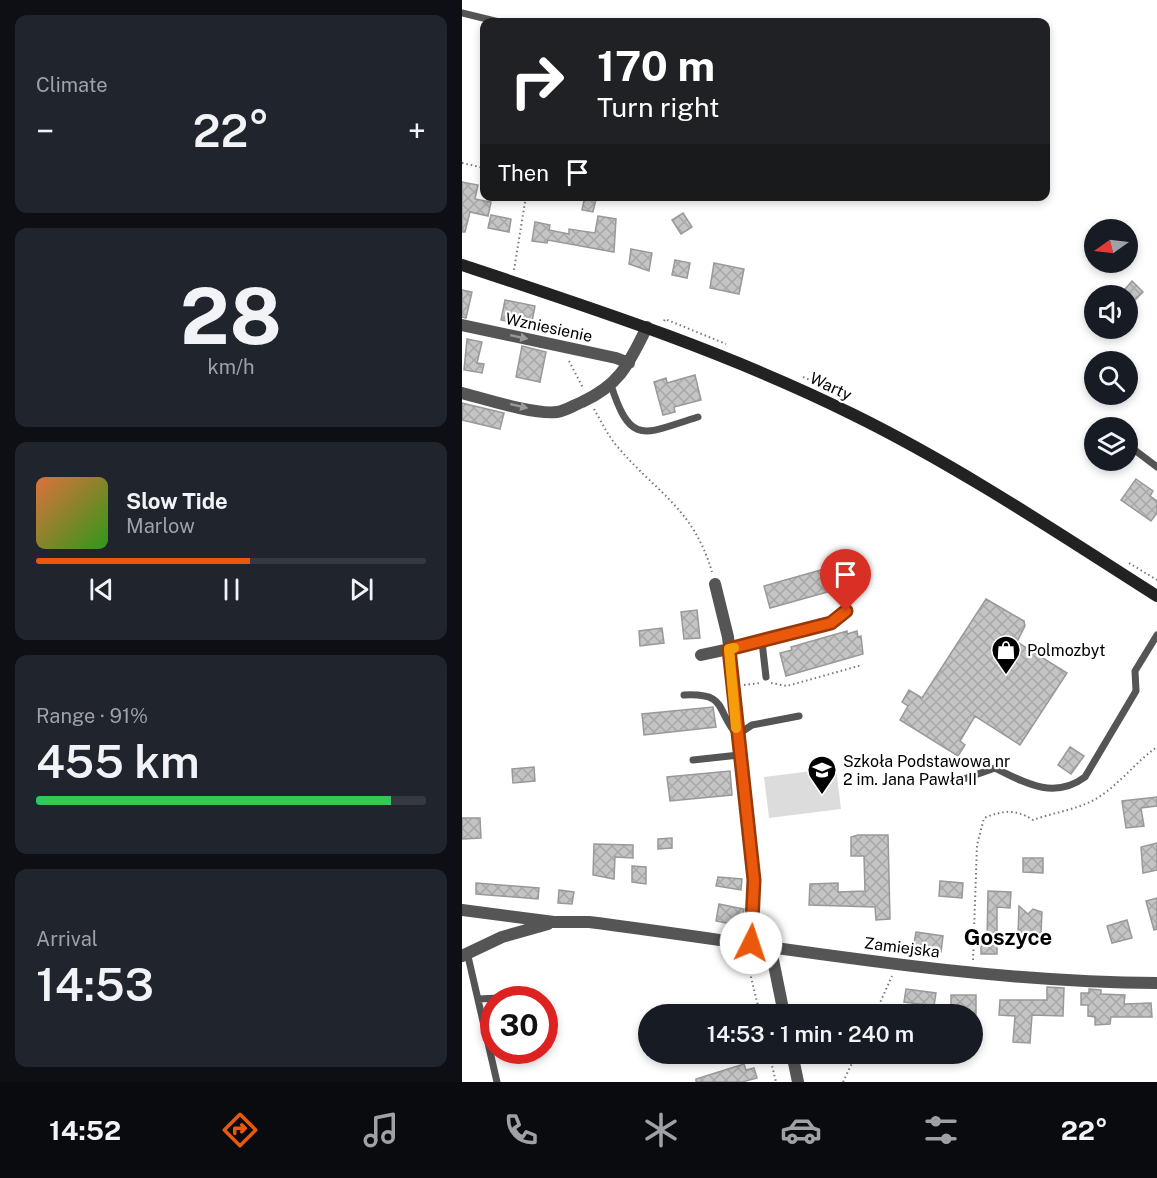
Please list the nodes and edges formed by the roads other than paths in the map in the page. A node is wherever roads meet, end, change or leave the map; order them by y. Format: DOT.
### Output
graph roads {
  1 [pos="462,13"];
  2 [pos="483,18"];
  3 [pos="462,265"];
  4 [pos="462,326"];
  5 [pos="647,327"];
  6 [pos="629,363"];
  7 [pos="611,385"];
  8 [pos="462,393"];
  9 [pos="698,417"];
  10 [pos="1138,453"];
  11 [pos="1157,467"];
  12 [pos="715,584"];
  13 [pos="1157,596"];
  14 [pos="846,611"];
  15 [pos="1157,635"];
  16 [pos="762,642"];
  17 [pos="728,643"];
  18 [pos="701,655"];
  19 [pos="766,677"];
  20 [pos="684,695"];
  21 [pos="799,716"];
  22 [pos="737,735"];
  23 [pos="739,755"];
  24 [pos="693,760"];
  25 [pos="931,780"];
  26 [pos="462,910"];
  27 [pos="496,913"];
  28 [pos="554,922"];
  29 [pos="502,937"];
  30 [pos="752,943"];
  31 [pos="770,945"];
  32 [pos="464,954"];
  33 [pos="1157,983"];
  34 [pos="478,999"];
  35 [pos="782,1004"];
  36 [pos="794,1064"];
  37 [pos="497,1082"];
  38 [pos="798,1082"];
  1 -- 2 [label="lane"];
  3 -- 5 [label="main road, Warty"];
  4 -- 6 [label="street, Wzniesienie, one-way"];
  5 -- 6 [label="street"];
  5 -- 13 [label="main road, Warty"];
  6 -- 7 [label="street"];
  8 -- 7 [label="street, one-way"];
  7 -- 9 [label="lane"];
  10 -- 11 [label="lane"];
  12 -- 17 [label="street"];
  14 -- 16 [label="lane"];
  15 -- 25 [label="lane"];
  16 -- 17 [label="lane"];
  16 -- 19 [label="lane"];
  17 -- 18 [label="street"];
  17 -- 22 [label="street"];
  20 -- 22 [label="lane"];
  21 -- 22 [label="lane"];
  22 -- 23 [label="street"];
  23 -- 24 [label="lane"];
  23 -- 30 [label="street"];
  26 -- 27 [label="street, Zamiejska"];
  27 -- 28 [label="street, Zamiejska"];
  27 -- 29 [label="street"];
  28 -- 29 [label="street"];
  28 -- 30 [label="street, Zamiejska"];
  29 -- 32 [label="street"];
  30 -- 31 [label="street, Zamiejska"];
  31 -- 33 [label="street, Zamiejska"];
  31 -- 35 [label="street"];
  32 -- 34 [label="lane"];
  34 -- 37 [label="lane"];
  36 -- 38 [label="street"];
}
